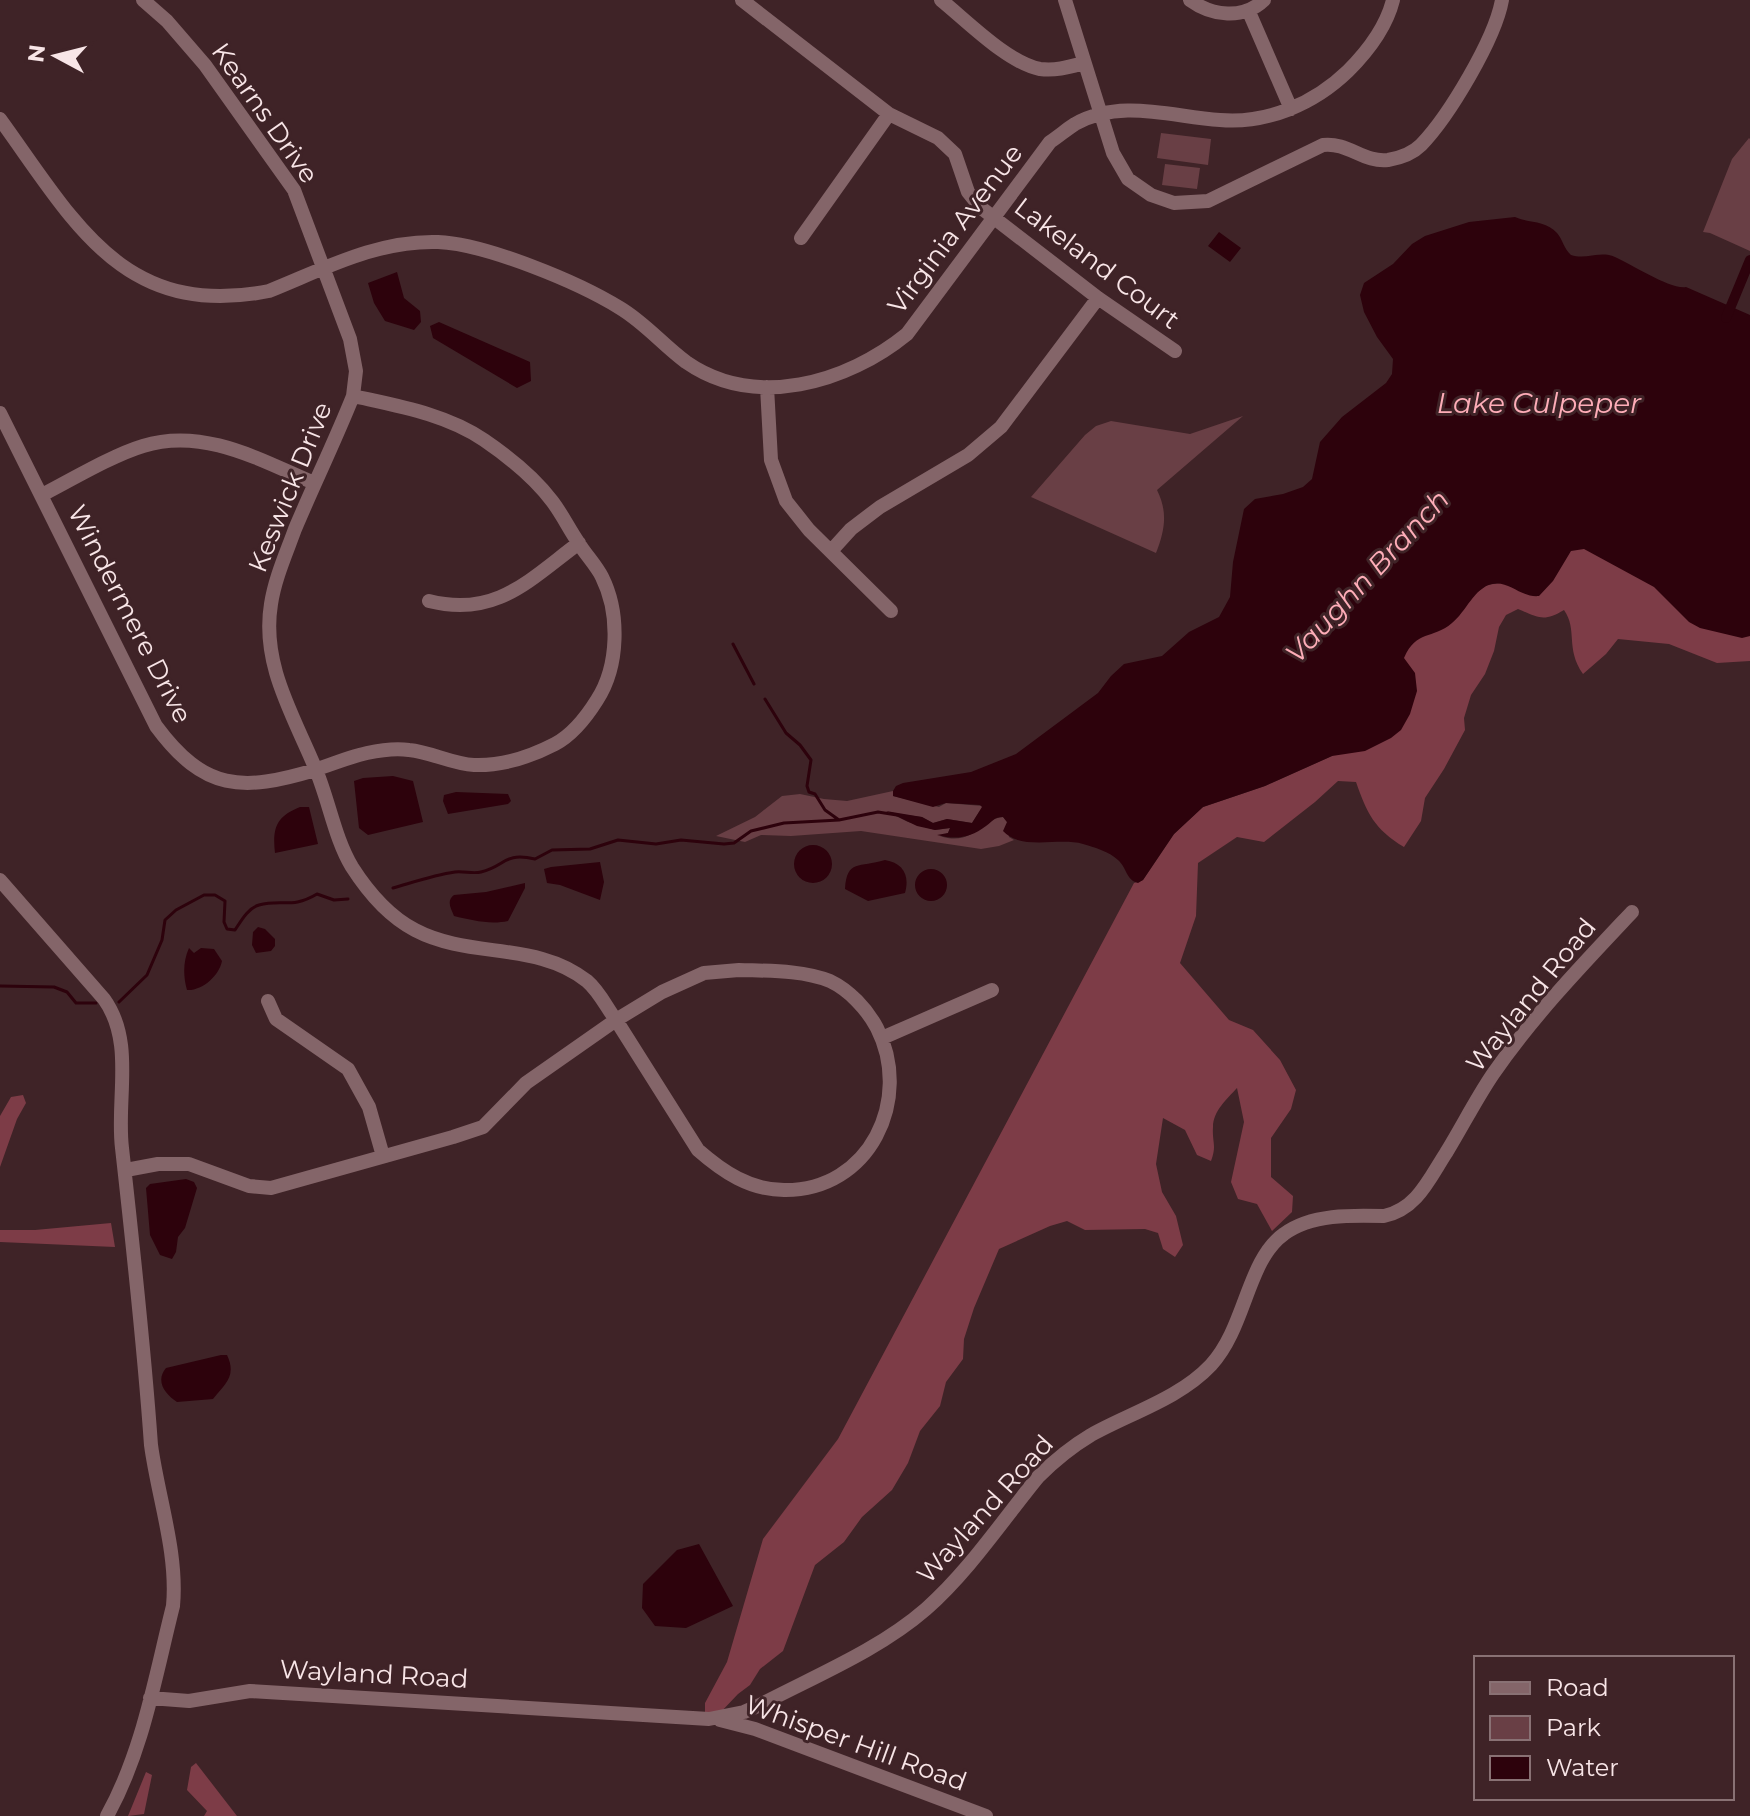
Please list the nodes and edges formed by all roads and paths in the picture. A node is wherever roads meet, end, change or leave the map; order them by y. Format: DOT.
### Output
graph roads {
  1 [pos="143,0"];
  2 [pos="742,0"];
  3 [pos="941,0"];
  4 [pos="1190,0"];
  5 [pos="1264,0"];
  6 [pos="1393,0"];
  7 [pos="1502,0"];
  8 [pos="1071,2"];
  9 [pos="1249,12"];
  10 [pos="1084,63"];
  11 [pos="1291,109"];
  12 [pos="889,114"];
  13 [pos="1103,114"];
  14 [pos="1,124"];
  15 [pos="995,216"];
  16 [pos="801,238"];
  17 [pos="322,268"];
  18 [pos="1098,298"];
  19 [pos="1175,351"];
  20 [pos="767,387"];
  21 [pos="353,396"];
  22 [pos="0,413"];
  23 [pos="314,483"];
  24 [pos="42,495"];
  25 [pos="579,543"];
  26 [pos="831,551"];
  27 [pos="429,601"];
  28 [pos="891,611"];
  29 [pos="316,769"];
  30 [pos="0,880"];
  31 [pos="1632,912"];
  32 [pos="992,990"];
  33 [pos="268,1001"];
  34 [pos="616,1020"];
  35 [pos="882,1038"];
  36 [pos="383,1156"];
  37 [pos="126,1170"];
  38 [pos="150,1698"];
  39 [pos="709,1719"];
  40 [pos="107,1816"];
  41 [pos="986,1816"];
  1 -- 17 [label="street, Kearns Drive"];
  2 -- 12 [label="street, Lakeland Court"];
  3 -- 10 [label="street"];
  4 -- 9 [label="street"];
  5 -- 9 [label="street"];
  6 -- 11 [label="street, Virginia Avenue"];
  7 -- 13 [label="street"];
  8 -- 10 [label="street"];
  9 -- 11 [label="street"];
  10 -- 13 [label="street"];
  11 -- 13 [label="street, Virginia Avenue"];
  12 -- 15 [label="street, Lakeland Court"];
  12 -- 16 [label="street"];
  13 -- 15 [label="street, Virginia Avenue"];
  14 -- 17 [label="street, Virginia Avenue"];
  15 -- 18 [label="street, Lakeland Court"];
  15 -- 20 [label="street, Virginia Avenue"];
  17 -- 20 [label="street, Virginia Avenue"];
  17 -- 21 [label="street, Keswick Drive"];
  18 -- 19 [label="street, Lakeland Court"];
  18 -- 26 [label="street"];
  20 -- 26 [label="street"];
  21 -- 23 [label="street, Keswick Drive"];
  21 -- 25 [label="street, Windermere Drive"];
  22 -- 24 [label="street, Windermere Drive"];
  23 -- 24 [label="street"];
  23 -- 29 [label="street, Keswick Drive"];
  24 -- 29 [label="street, Windermere Drive"];
  25 -- 27 [label="street"];
  25 -- 29 [label="street, Windermere Drive"];
  26 -- 28 [label="street"];
  29 -- 34 [label="street, Keswick Drive"];
  30 -- 37 [label="street"];
  31 -- 39 [label="street, Wayland Road"];
  32 -- 35 [label="street"];
  33 -- 36 [label="street"];
  34 -- 35 [label="street"];
  34 -- 35 [label="street"];
  34 -- 36 [label="street"];
  36 -- 37 [label="street"];
  37 -- 38 [label="street"];
  38 -- 39 [label="street, Wayland Road"];
  38 -- 40 [label="street"];
  39 -- 41 [label="street, Whisper Hill Road"];
}
